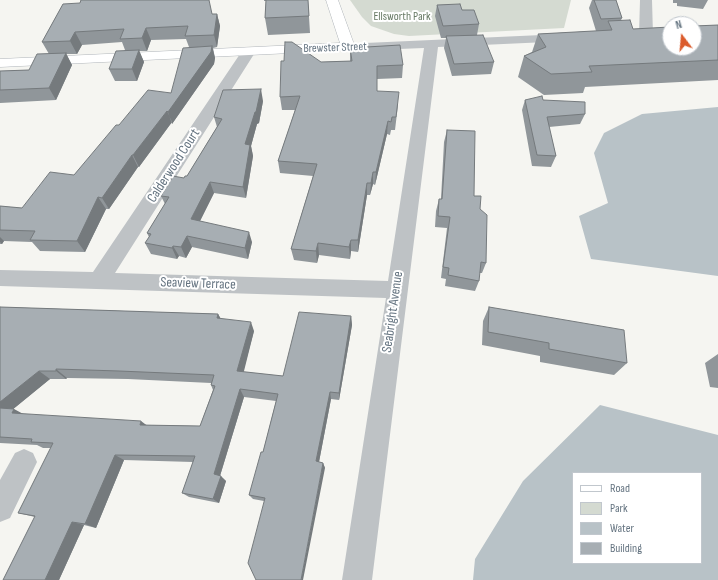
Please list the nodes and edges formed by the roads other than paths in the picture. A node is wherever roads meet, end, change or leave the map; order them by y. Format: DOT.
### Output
graph roads {
  1 [pos="332,0"];
  2 [pos="646,0"];
  3 [pos="630,36"];
  4 [pos="574,38"];
  5 [pos="432,43"];
  6 [pos="348,47"];
  7 [pos="249,51"];
  8 [pos="0,63"];
  9 [pos="0,278"];
  10 [pos="99,281"];
  11 [pos="396,290"];
  12 [pos="24,462"];
  13 [pos="0,508"];
  14 [pos="357,580"];
  1 -- 6 [label="street"];
  2 -- 3 [label="street"];
  4 -- 5 [label="street, Brewster Street"];
  5 -- 6 [label="street, Brewster Street"];
  5 -- 11 [label="street, Seabright Avenue"];
  6 -- 7 [label="street, Brewster Street"];
  7 -- 8 [label="street, Brewster Street"];
  7 -- 10 [label="street, Calderwood Court"];
  9 -- 10 [label="street, Seaview Terrace"];
  10 -- 11 [label="street, Seaview Terrace"];
  11 -- 14 [label="street, Seabright Avenue"];
  12 -- 13 [label="street"];
}
